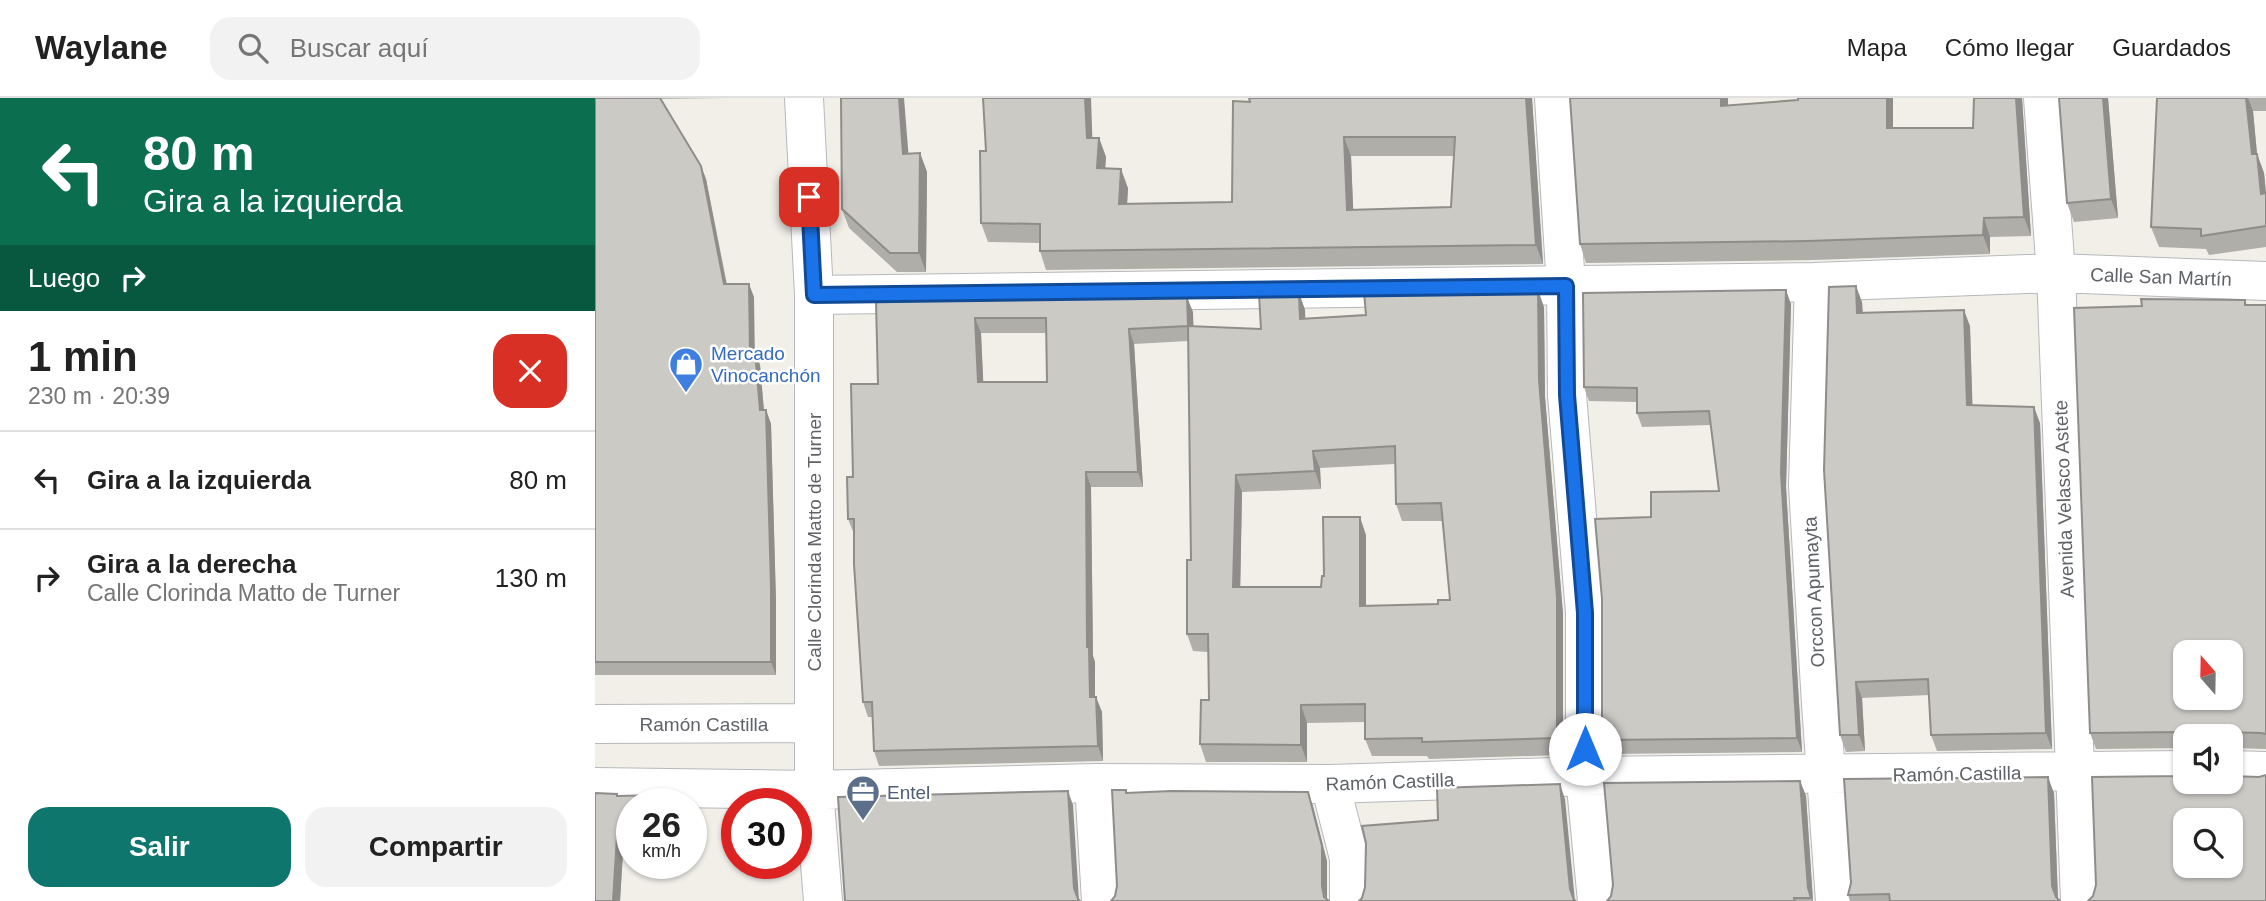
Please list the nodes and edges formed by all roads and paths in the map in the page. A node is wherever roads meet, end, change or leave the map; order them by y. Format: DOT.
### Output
graph roads {
  1 [pos="804,98"];
  2 [pos="1554,98"];
  3 [pos="2043,98"];
  4 [pos="2056,273"];
  5 [pos="2266,281"];
  6 [pos="1814,282"];
  7 [pos="1566,286"];
  8 [pos="814,295"];
  9 [pos="813,723"];
  10 [pos="595,724"];
  11 [pos="2173,770"];
  12 [pos="2243,770"];
  13 [pos="2266,771"];
  14 [pos="2074,772"];
  15 [pos="1827,775"];
  16 [pos="1585,776"];
  17 [pos="1094,783"];
  18 [pos="1330,784"];
  19 [pos="595,788"];
  20 [pos="814,790"];
  21 [pos="823,901"];
  22 [pos="1101,901"];
  23 [pos="1349,901"];
  24 [pos="1597,901"];
  25 [pos="1835,901"];
  26 [pos="2080,901"];
  1 -- 8 [label="street, Calle Clorinda Matto de Turner"];
  2 -- 7 [label="street"];
  3 -- 4 [label="street, Avenida Velasco Astete"];
  4 -- 5 [label="street, Calle San Martín"];
  4 -- 6 [label="street, Calle San Martín"];
  4 -- 14 [label="street, Avenida Velasco Astete"];
  6 -- 7 [label="street, Calle San Martín"];
  6 -- 15 [label="street, Orccon Apumayta"];
  7 -- 8 [label="street, Calle San Martín"];
  7 -- 16 [label="street"];
  8 -- 9 [label="street, Calle Clorinda Matto de Turner"];
  9 -- 10 [label="street, Ramón Castilla"];
  9 -- 20 [label="street, Calle Clorinda Matto de Turner"];
  11 -- 14 [label="street, Ramón Castilla"];
  12 -- 13 [label="street"];
  14 -- 15 [label="street, Ramón Castilla"];
  14 -- 26 [label="street, Avenida Velasco Astete"];
  15 -- 16 [label="street, Ramón Castilla"];
  15 -- 25 [label="street, Orccon Apumayta"];
  16 -- 18 [label="street, Ramón Castilla"];
  16 -- 24 [label="street"];
  17 -- 18 [label="street, Ramón Castilla"];
  17 -- 20 [label="street, Ramón Castilla"];
  17 -- 22 [label="street"];
  18 -- 23 [label="street"];
  19 -- 20 [label="street, Ramón Castilla"];
  20 -- 21 [label="street, Calle Clorinda Matto de Turner"];
}
